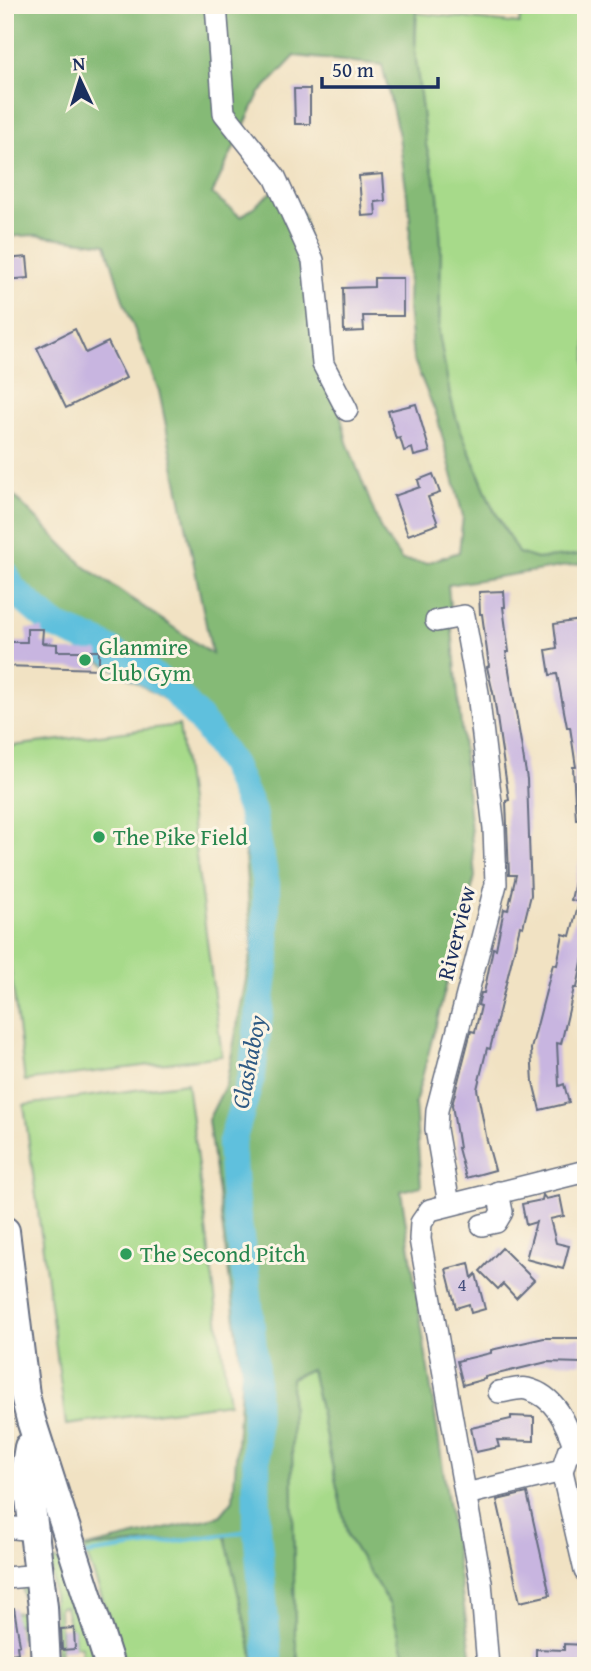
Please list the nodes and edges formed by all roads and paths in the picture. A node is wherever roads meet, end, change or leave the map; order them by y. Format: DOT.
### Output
graph roads {
  1 [pos="216,5"];
  2 [pos="347,410"];
  3 [pos="436,621"];
  4 [pos="586,1171"];
  5 [pos="498,1192"];
  6 [pos="449,1204"];
  7 [pos="482,1226"];
  8 [pos="5,1231"];
  9 [pos="499,1392"];
  10 [pos="37,1444"];
  11 [pos="580,1448"];
  12 [pos="562,1471"];
  13 [pos="466,1494"];
  14 [pos="5,1527"];
  15 [pos="34,1530"];
  16 [pos="585,1572"];
  17 [pos="40,1575"];
  18 [pos="5,1578"];
  19 [pos="46,1666"];
  20 [pos="110,1666"];
  21 [pos="488,1666"];
  1 -- 2 [label="street"];
  3 -- 6 [label="street, Riverview"];
  4 -- 5 [label="street"];
  5 -- 6 [label="street"];
  5 -- 7 [label="street"];
  6 -- 13 [label="street"];
  8 -- 10 [label="main road"];
  9 -- 11 [label="street"];
  10 -- 15 [label="main road"];
  10 -- 20 [label="main road"];
  11 -- 12 [label="street"];
  12 -- 13 [label="street"];
  12 -- 16 [label="street"];
  13 -- 21 [label="street"];
  14 -- 15 [label="street"];
  15 -- 17 [label="main road"];
  17 -- 18 [label="street"];
  17 -- 19 [label="main road"];
}
